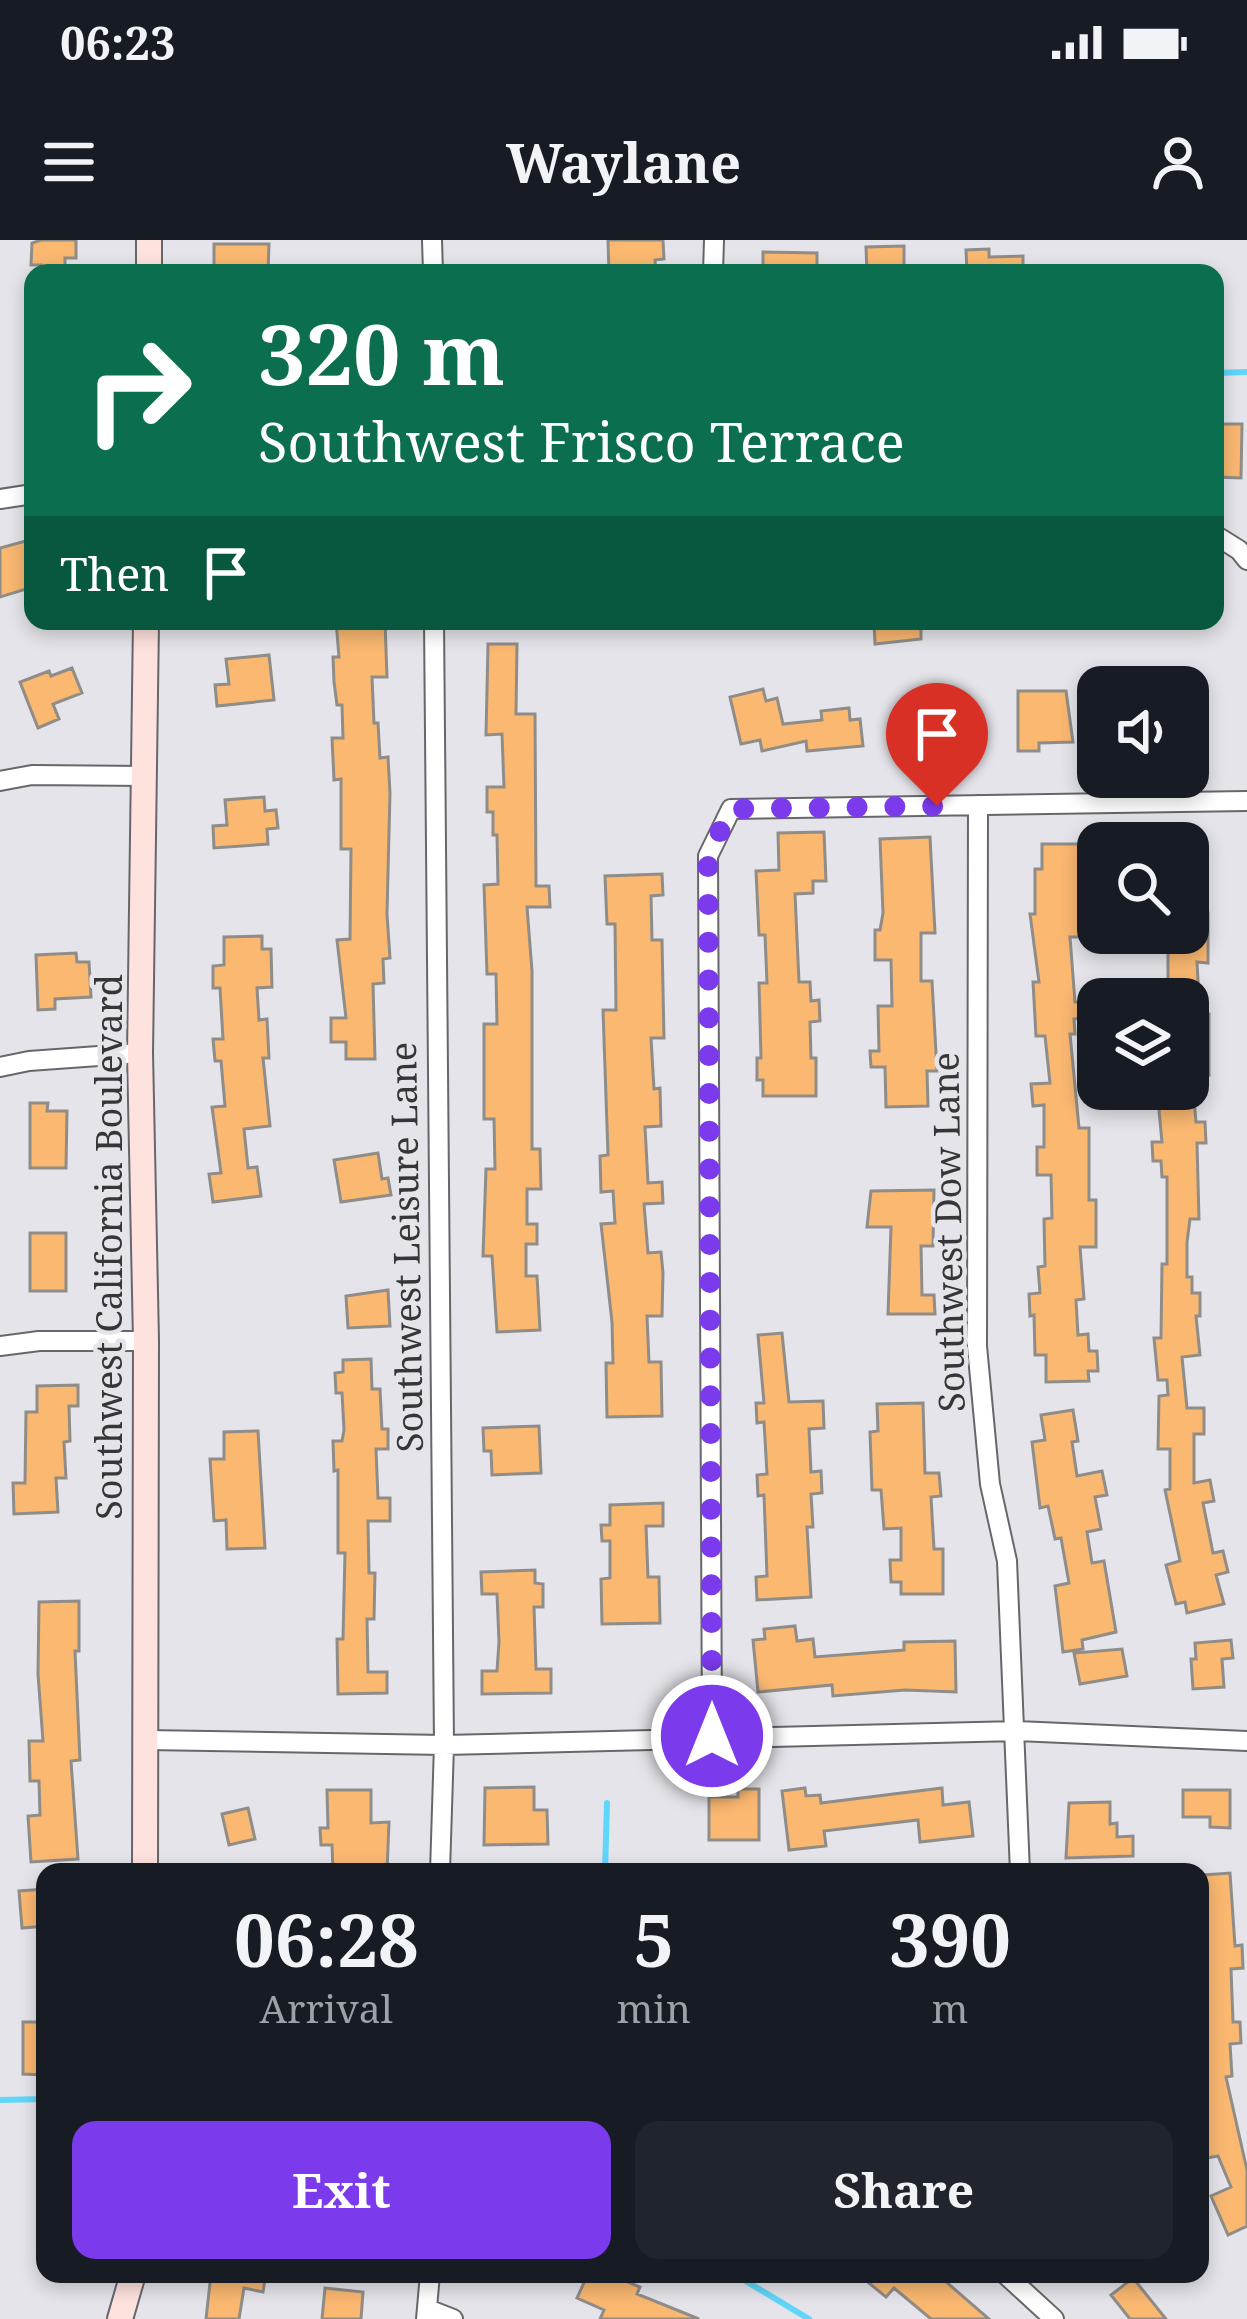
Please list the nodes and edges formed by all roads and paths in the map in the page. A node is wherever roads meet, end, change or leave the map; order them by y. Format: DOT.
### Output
graph roads {
  1 [pos="1224,541"];
  2 [pos="1247,560"];
  3 [pos="146,630"];
  4 [pos="434,630"];
  5 [pos="146,776"];
  6 [pos="0,781"];
  7 [pos="1247,801"];
  8 [pos="978,805"];
  9 [pos="140,1053"];
  10 [pos="0,1067"];
  11 [pos="146,1340"];
  12 [pos="0,1346"];
  13 [pos="1017,1731"];
  14 [pos="712,1736"];
  15 [pos="146,1740"];
  16 [pos="1247,1741"];
  17 [pos="444,1745"];
  18 [pos="145,1863"];
  19 [pos="440,1863"];
  20 [pos="1020,1863"];
  21 [pos="130,2283"];
  22 [pos="430,2283"];
  23 [pos="1015,2283"];
  24 [pos="428,2314"];
  25 [pos="120,2319"];
  26 [pos="453,2319"];
  27 [pos="1054,2319"];
  1 -- 2 [label="street"];
  3 -- 5 [label="street, Southwest California Boulevard"];
  4 -- 17 [label="street, Southwest Leisure Lane"];
  5 -- 6 [label="street"];
  5 -- 9 [label="street, Southwest California Boulevard"];
  7 -- 8 [label="street"];
  8 -- 13 [label="street, Southwest Dow Lane"];
  8 -- 14 [label="street"];
  9 -- 10 [label="street"];
  9 -- 11 [label="street, Southwest California Boulevard"];
  11 -- 12 [label="street"];
  11 -- 15 [label="street, Southwest California Boulevard"];
  13 -- 14 [label="street"];
  13 -- 16 [label="street"];
  13 -- 20 [label="street, Southwest Dow Lane"];
  14 -- 17 [label="street"];
  15 -- 17 [label="street"];
  15 -- 18 [label="street, Southwest California Boulevard"];
  17 -- 19 [label="street, Southwest Leisure Lane"];
  21 -- 25 [label="street"];
  22 -- 24 [label="street"];
  23 -- 27 [label="street"];
  24 -- 26 [label="street"];
}
